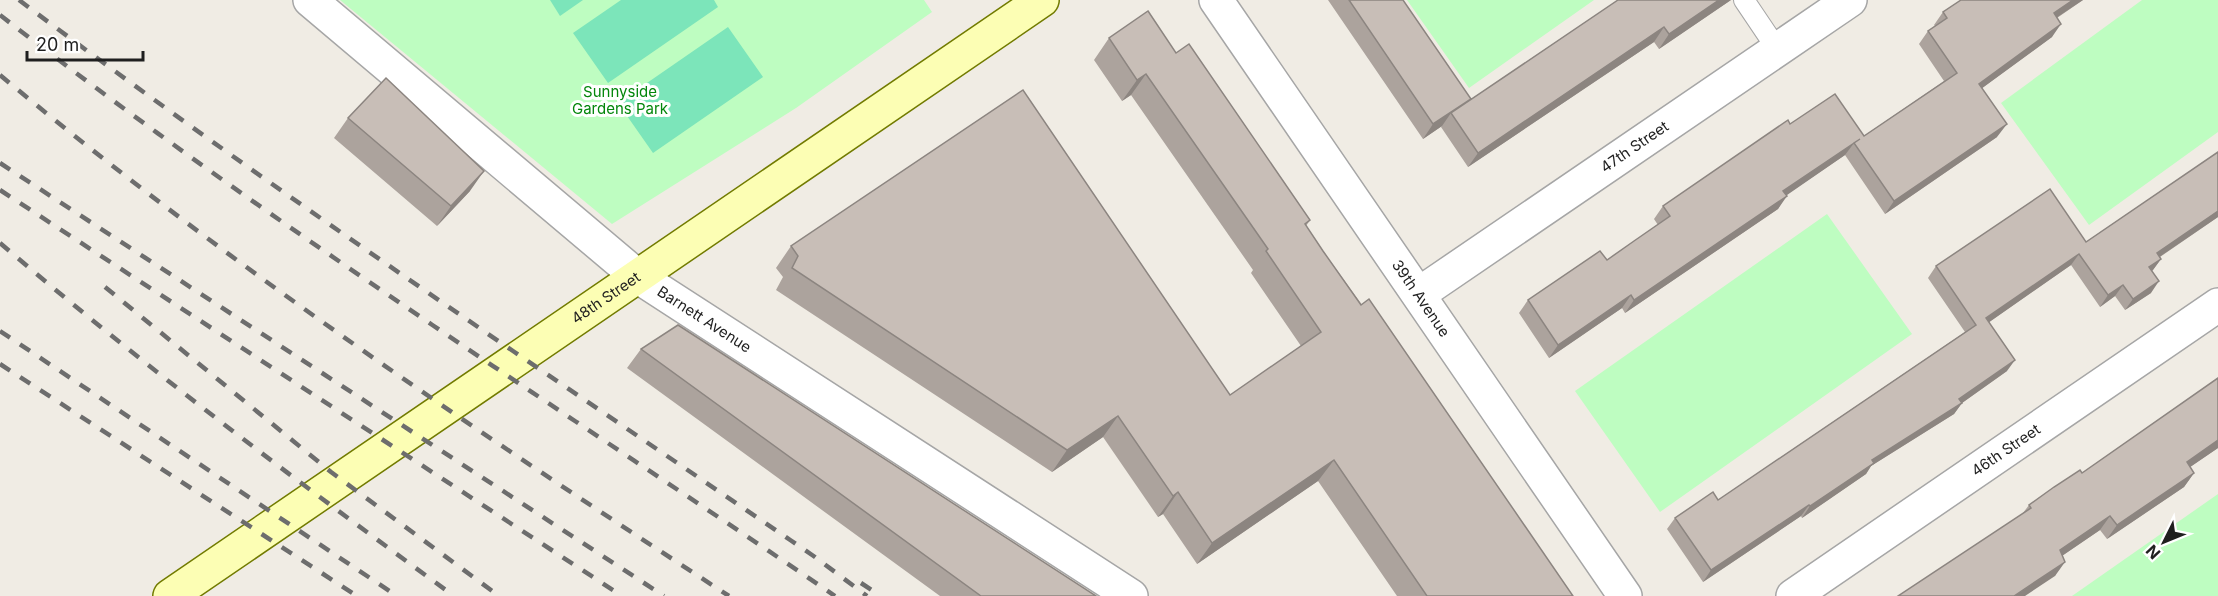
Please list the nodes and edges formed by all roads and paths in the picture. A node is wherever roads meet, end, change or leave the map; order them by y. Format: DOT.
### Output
graph roads {
  1 [pos="310,0"];
  2 [pos="1042,0"];
  3 [pos="1216,0"];
  4 [pos="1744,0"];
  5 [pos="1850,0"];
  6 [pos="1778,49"];
  7 [pos="638,276"];
  8 [pos="1419,294"];
  9 [pos="2218,305"];
  10 [pos="170,596"];
  11 [pos="1131,596"];
  12 [pos="1625,596"];
  13 [pos="1793,596"];
  1 -- 7 [label="street, Barnett Avenue"];
  2 -- 7 [label="street, 48th Street"];
  3 -- 8 [label="street, 39th Avenue"];
  4 -- 6 [label="lane"];
  5 -- 6 [label="street, 47th Street"];
  6 -- 8 [label="street, 47th Street"];
  7 -- 10 [label="street, 48th Street"];
  7 -- 11 [label="street, Barnett Avenue"];
  8 -- 12 [label="street, 39th Avenue"];
  9 -- 13 [label="street, 46th Street"];
}
